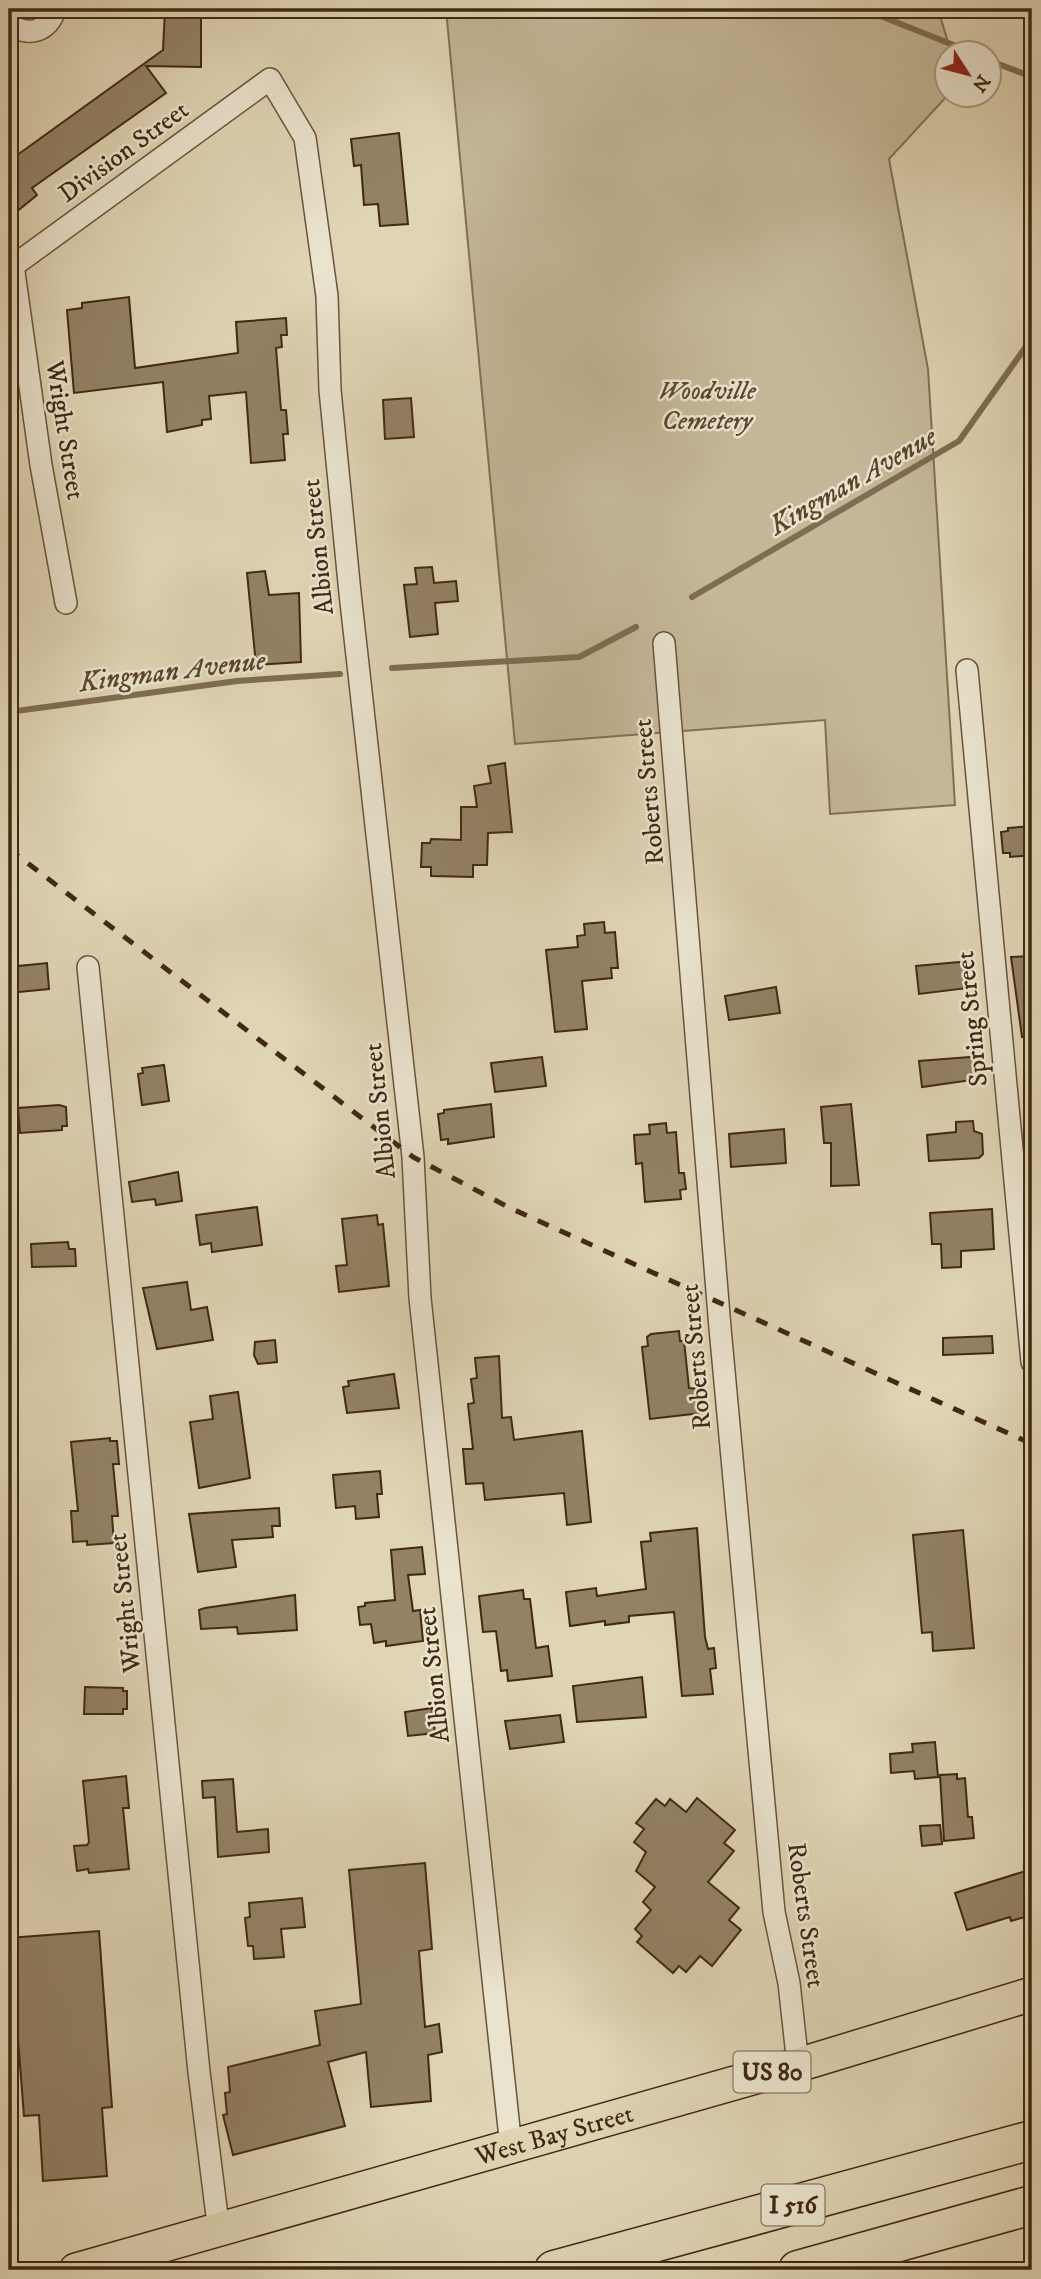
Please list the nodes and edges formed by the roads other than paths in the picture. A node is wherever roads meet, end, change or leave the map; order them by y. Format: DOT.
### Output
graph roads {
  1 [pos="55,9"];
  2 [pos="9,23"];
  3 [pos="270,79"];
  4 [pos="11,267"];
  5 [pos="66,603"];
  6 [pos="664,643"];
  7 [pos="967,670"];
  8 [pos="88,967"];
  9 [pos="1032,1362"];
  10 [pos="1032,1994"];
  11 [pos="798,2064"];
  12 [pos="1032,2140"];
  13 [pos="511,2147"];
  14 [pos="1032,2205"];
  15 [pos="219,2232"];
  16 [pos="76,2270"];
  17 [pos="554,2270"];
  18 [pos="798,2270"];
  1 -- 2 [label="street"];
  3 -- 4 [label="street, Division Street"];
  3 -- 13 [label="street, Albion Street"];
  4 -- 5 [label="street, Wright Street"];
  6 -- 11 [label="street, Roberts Street"];
  7 -- 9 [label="street, Spring Street"];
  8 -- 15 [label="street, Wright Street"];
  10 -- 11 [label="main road, West Bay Street / US 80"];
  11 -- 13 [label="main road, West Bay Street / US 80"];
  12 -- 17 [label="highway, I 516"];
  13 -- 15 [label="main road, West Bay Street / US 80"];
  14 -- 18 [label="highway, I 516"];
  15 -- 16 [label="main road, West Bay Street / US 80"];
}
